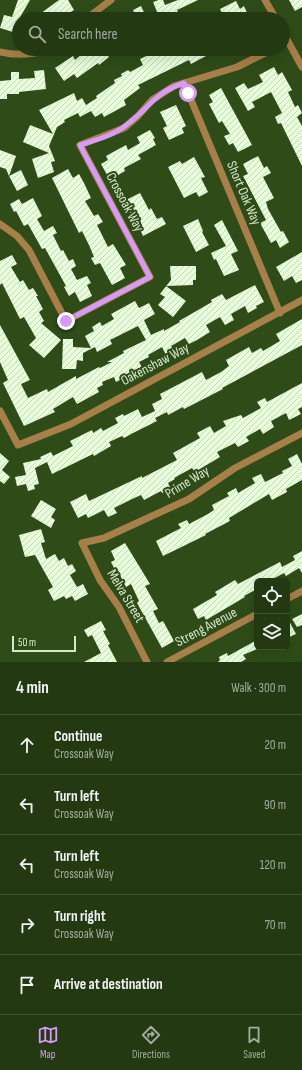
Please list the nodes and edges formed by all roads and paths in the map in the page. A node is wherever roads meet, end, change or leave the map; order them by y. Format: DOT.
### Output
graph roads {
  1 [pos="111,0"];
  2 [pos="265,0"];
  3 [pos="95,12"];
  4 [pos="272,12"];
  5 [pos="290,49"];
  6 [pos="0,52"];
  7 [pos="12,55"];
  8 [pos="259,56"];
  9 [pos="302,67"];
  10 [pos="184,83"];
  11 [pos="0,224"];
  12 [pos="302,300"];
  13 [pos="280,313"];
  14 [pos="0,411"];
  15 [pos="302,433"];
  16 [pos="82,543"];
  17 [pos="302,591"];
  18 [pos="290,597"];
  19 [pos="254,616"];
  20 [pos="147,662"];
  21 [pos="167,662"];
  1 -- 3 [label="street"];
  2 -- 4 [label="street"];
  5 -- 9 [label="street"];
  6 -- 7 [label="street"];
  8 -- 10 [label="street, Crossoak Way"];
  10 -- 11 [label="street, Crossoak Way"];
  10 -- 13 [label="street, Short Oak Way"];
  12 -- 13 [label="street, Oakenshaw Way"];
  13 -- 14 [label="street, Oakenshaw Way"];
  15 -- 16 [label="street, Prime Way"];
  16 -- 20 [label="street, Melva Street"];
  17 -- 18 [label="street"];
  19 -- 21 [label="street, Streng Avenue"];
}
